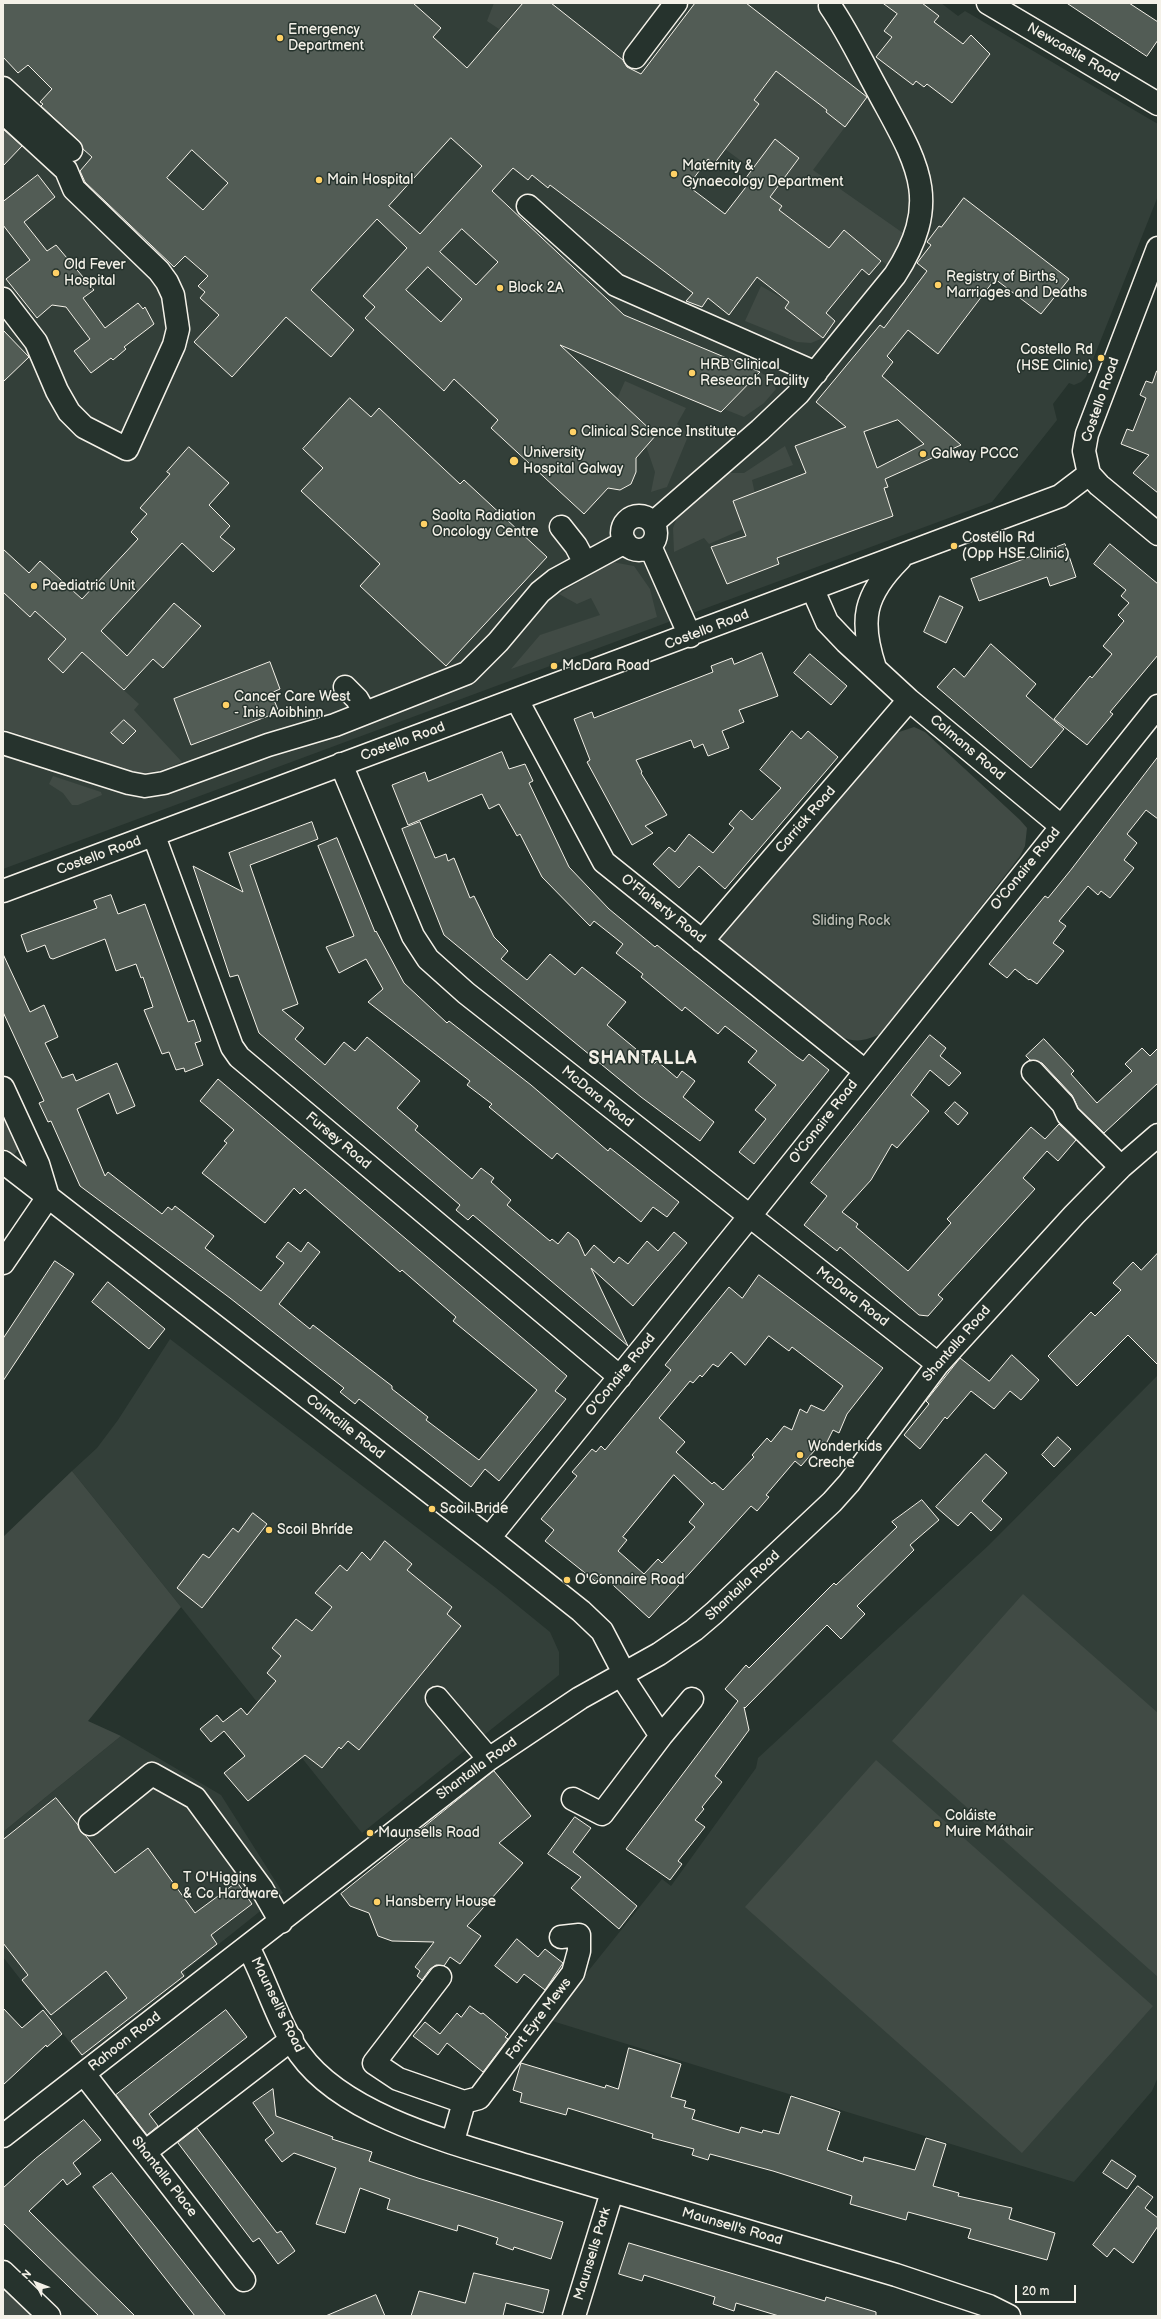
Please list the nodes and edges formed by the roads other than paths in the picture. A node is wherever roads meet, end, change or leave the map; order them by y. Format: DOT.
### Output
graph roads {
  1 [pos="676,3"];
  2 [pos="826,4"];
  3 [pos="996,5"];
  4 [pos="635,57"];
  5 [pos="3,88"];
  6 [pos="1158,104"];
  7 [pos="3,112"];
  8 [pos="71,150"];
  9 [pos="528,206"];
  10 [pos="1158,248"];
  11 [pos="3,299"];
  12 [pos="816,373"];
  13 [pos="1089,474"];
  14 [pos="653,523"];
  15 [pos="561,527"];
  16 [pos="1158,534"];
  17 [pos="625,542"];
  18 [pos="650,546"];
  19 [pos="902,556"];
  20 [pos="585,563"];
  21 [pos="813,590"];
  22 [pos="690,636"];
  23 [pos="875,668"];
  24 [pos="345,687"];
  25 [pos="517,700"];
  26 [pos="908,700"];
  27 [pos="1158,706"];
  28 [pos="365,713"];
  29 [pos="3,743"];
  30 [pos="341,764"];
  31 [pos="1061,826"];
  32 [pos="154,836"];
  33 [pos="3,891"];
  34 [pos="702,941"];
  35 [pos="865,1071"];
  36 [pos="1033,1072"];
  37 [pos="3,1088"];
  38 [pos="1158,1135"];
  39 [pos="3,1162"];
  40 [pos="1121,1167"];
  41 [pos="48,1197"];
  42 [pos="749,1217"];
  43 [pos="3,1263"];
  44 [pos="938,1364"];
  45 [pos="620,1377"];
  46 [pos="489,1538"];
  47 [pos="623,1674"];
  48 [pos="437,1698"];
  49 [pos="692,1699"];
  50 [pos="661,1736"];
  51 [pos="489,1759"];
  52 [pos="573,1799"];
  53 [pos="90,1824"];
  54 [pos="281,1922"];
  55 [pos="561,1936"];
  56 [pos="248,1947"];
  57 [pos="440,1977"];
  58 [pos="292,2039"];
  59 [pos="84,2074"];
  60 [pos="464,2102"];
  61 [pos="3,2136"];
  62 [pos="453,2141"];
  63 [pos="145,2152"];
  64 [pos="612,2192"];
  65 [pos="3,2272"];
  66 [pos="244,2280"];
  67 [pos="49,2316"];
  68 [pos="574,2316"];
  69 [pos="1009,2316"];
  1 -- 4 [label="street"];
  2 -- 12 [label="street"];
  3 -- 6 [label="street, Newcastle Road"];
  5 -- 8 [label="street"];
  7 -- 11 [label="street"];
  9 -- 12 [label="street"];
  10 -- 13 [label="street, Costello Road"];
  12 -- 14 [label="street"];
  13 -- 16 [label="street"];
  13 -- 19 [label="street, Costello Road"];
  14 -- 17 [label="street"];
  14 -- 18 [label="street"];
  15 -- 20 [label="street"];
  17 -- 18 [label="street"];
  17 -- 20 [label="street"];
  18 -- 22 [label="street"];
  19 -- 21 [label="street, Costello Road"];
  19 -- 23 [label="street, Colmans Road"];
  20 -- 28 [label="street"];
  21 -- 22 [label="street, Costello Road"];
  21 -- 23 [label="street, Colmans Road"];
  22 -- 25 [label="street, Costello Road"];
  23 -- 26 [label="street, Colmans Road"];
  24 -- 28 [label="street"];
  25 -- 30 [label="street, Costello Road"];
  25 -- 34 [label="street, O'Flaherty Road"];
  26 -- 31 [label="street, Colmans Road"];
  26 -- 34 [label="street, Carrick Road"];
  27 -- 31 [label="street, O'Conaire Road"];
  28 -- 29 [label="street"];
  30 -- 32 [label="street, Costello Road"];
  30 -- 42 [label="street, McDara Road"];
  31 -- 35 [label="street, O'Conaire Road"];
  32 -- 33 [label="street, Costello Road"];
  32 -- 45 [label="street, Fursey Road"];
  34 -- 35 [label="street, O'Flaherty Road"];
  35 -- 42 [label="street, O'Conaire Road"];
  36 -- 40 [label="street"];
  37 -- 41 [label="street"];
  38 -- 40 [label="street, Shantalla Road"];
  39 -- 41 [label="street, Colmcille Road"];
  40 -- 44 [label="street, Shantalla Road"];
  41 -- 43 [label="street"];
  41 -- 46 [label="street, Colmcille Road"];
  42 -- 44 [label="street, McDara Road"];
  42 -- 45 [label="street, O'Conaire Road"];
  44 -- 47 [label="street, Shantalla Road"];
  45 -- 46 [label="street, O'Conaire Road"];
  46 -- 47 [label="street, Colmcille Road"];
  47 -- 50 [label="street, Colmcille Road"];
  47 -- 51 [label="street, Shantalla Road"];
  48 -- 51 [label="street"];
  49 -- 50 [label="street"];
  50 -- 52 [label="street"];
  51 -- 54 [label="street, Shantalla Road"];
  53 -- 54 [label="street"];
  54 -- 56 [label="street, Shantalla Road"];
  55 -- 60 [label="street, Fort Eyre Mews"];
  56 -- 58 [label="street, Maunsell's Road"];
  56 -- 59 [label="street, Rahoon Road"];
  57 -- 60 [label="street"];
  58 -- 62 [label="street, Maunsell's Road"];
  58 -- 63 [label="street"];
  59 -- 61 [label="street, Rahoon Road"];
  59 -- 63 [label="street, Shantalla Place"];
  60 -- 62 [label="street"];
  62 -- 64 [label="street, Maunsell's Road"];
  63 -- 66 [label="street, Shantalla Place"];
  64 -- 68 [label="street, Maunsells Park"];
  64 -- 69 [label="street, Maunsell's Road"];
  65 -- 67 [label="street"];
}
